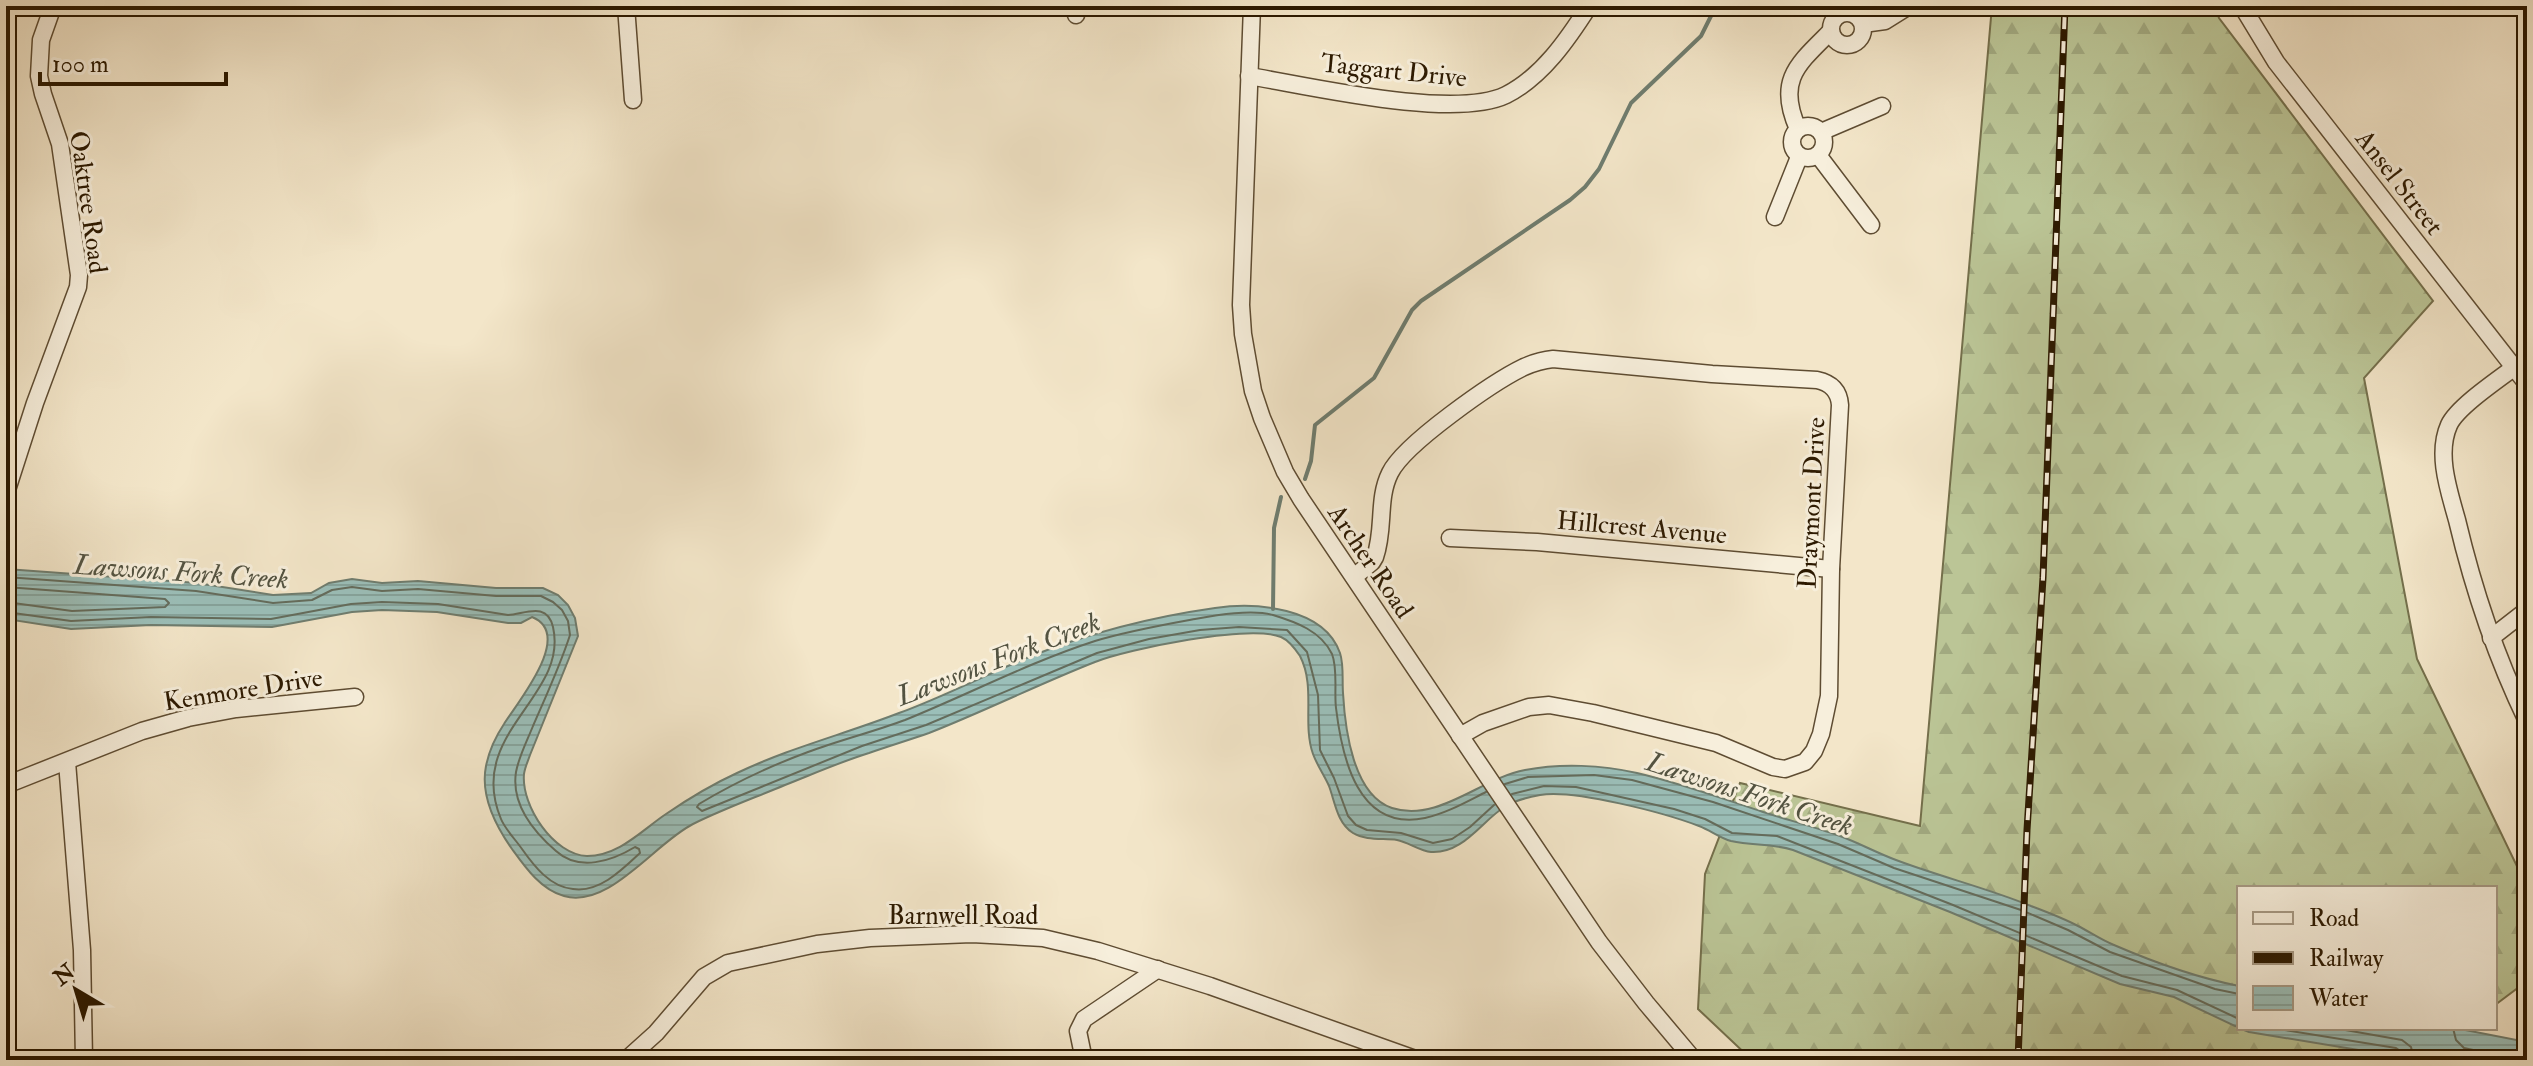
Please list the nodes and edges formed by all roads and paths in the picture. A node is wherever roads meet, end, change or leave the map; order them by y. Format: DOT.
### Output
graph roads {
  1 [pos="53,6"];
  2 [pos="626,6"];
  3 [pos="1252,6"];
  4 [pos="1589,6"];
  5 [pos="1909,6"];
  6 [pos="1847,9"];
  7 [pos="2248,9"];
  8 [pos="1863,24"];
  9 [pos="1831,31"];
  10 [pos="1249,76"];
  11 [pos="633,100"];
  12 [pos="1882,106"];
  13 [pos="1798,129"];
  14 [pos="1821,132"];
  15 [pos="1818,155"];
  16 [pos="1799,157"];
  17 [pos="1775,217"];
  18 [pos="1871,225"];
  19 [pos="2521,363"];
  20 [pos="2527,384"];
  21 [pos="6,493"];
  22 [pos="1450,538"];
  23 [pos="1831,569"];
  24 [pos="1354,577"];
  25 [pos="2527,610"];
  26 [pos="2491,638"];
  27 [pos="355,697"];
  28 [pos="2527,721"];
  29 [pos="1460,736"];
  30 [pos="67,762"];
  31 [pos="6,785"];
  32 [pos="1158,969"];
  33 [pos="84,1060"];
  34 [pos="626,1060"];
  35 [pos="1084,1060"];
  36 [pos="1418,1060"];
  37 [pos="1694,1060"];
  1 -- 21 [label="street, Oaktree Road"];
  2 -- 11 [label="street"];
  3 -- 10 [label="street, Archer Road"];
  4 -- 10 [label="street, Taggart Drive"];
  5 -- 8 [label="street"];
  6 -- 8 [label="street"];
  6 -- 9 [label="street"];
  7 -- 19 [label="street, Ansel Street"];
  8 -- 9 [label="street"];
  9 -- 13 [label="street"];
  10 -- 24 [label="street, Archer Road"];
  12 -- 14 [label="street"];
  13 -- 14 [label="street"];
  13 -- 16 [label="street"];
  14 -- 15 [label="street"];
  15 -- 16 [label="street"];
  15 -- 18 [label="street"];
  16 -- 17 [label="street"];
  19 -- 20 [label="street, Ansel Street"];
  19 -- 26 [label="street"];
  22 -- 23 [label="street, Hillcrest Avenue"];
  23 -- 24 [label="street, Draymont Drive"];
  23 -- 29 [label="street, Draymont Drive"];
  24 -- 29 [label="street, Archer Road"];
  25 -- 26 [label="street"];
  26 -- 28 [label="street"];
  27 -- 30 [label="street, Kenmore Drive"];
  29 -- 37 [label="street, Archer Road"];
  30 -- 31 [label="street, Kenmore Drive"];
  30 -- 33 [label="street"];
  32 -- 34 [label="street, Barnwell Road"];
  32 -- 35 [label="street"];
  32 -- 36 [label="street, Barnwell Road"];
}
